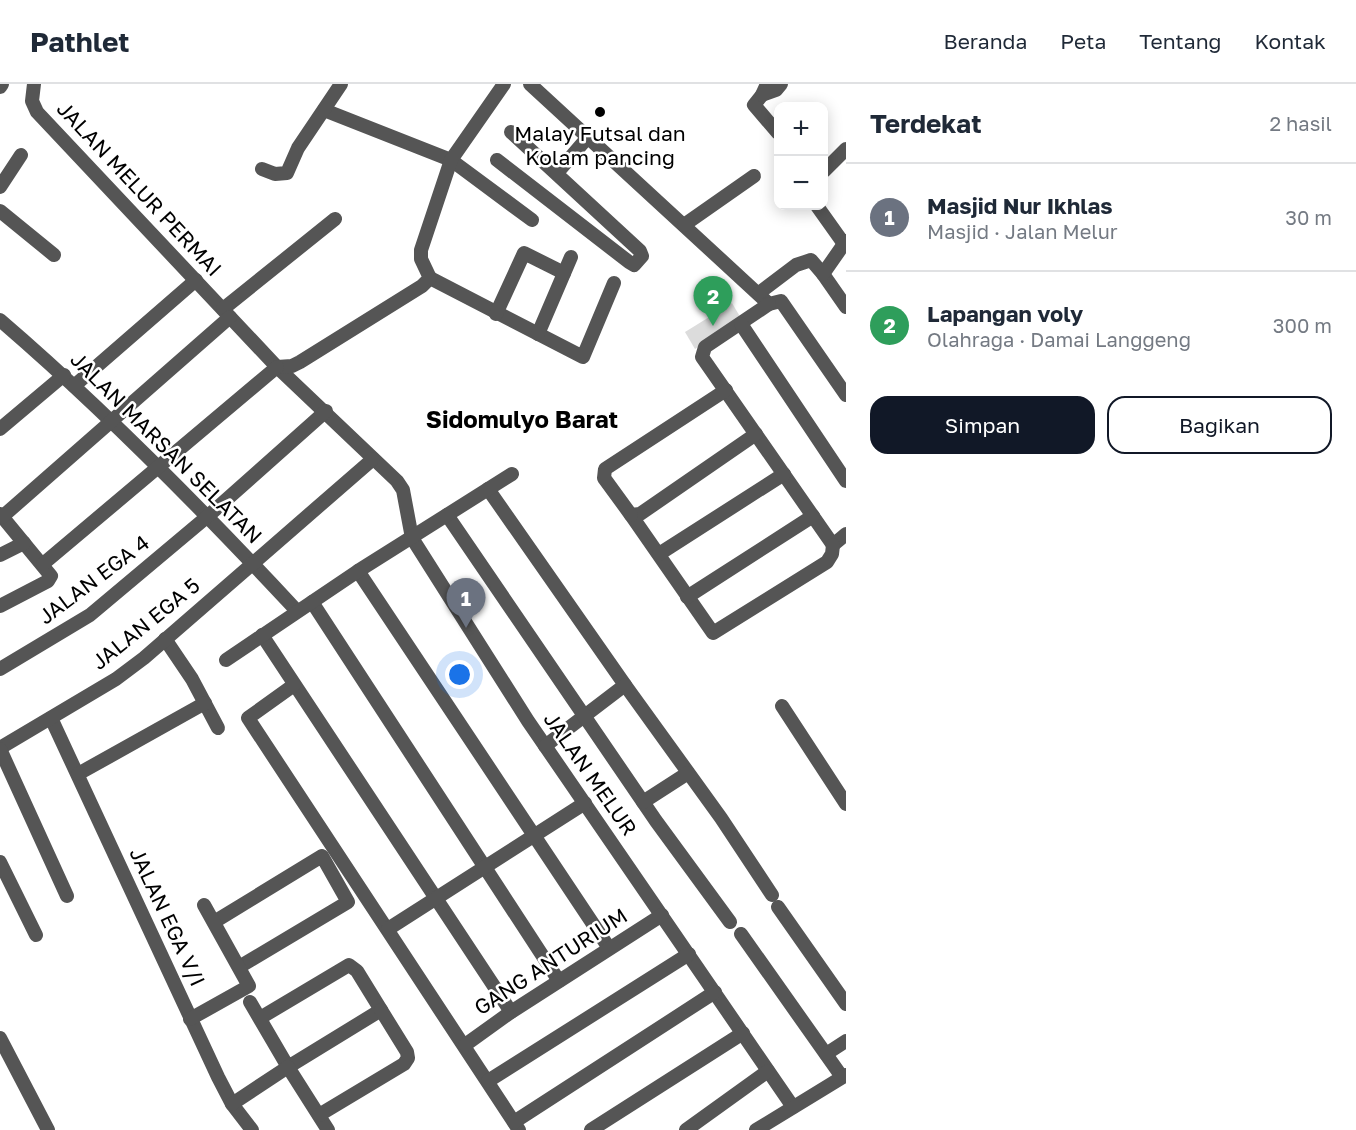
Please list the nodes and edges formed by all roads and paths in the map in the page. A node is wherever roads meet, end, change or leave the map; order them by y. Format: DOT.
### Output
graph roads {
  1 [pos="33,84"];
  2 [pos="341,84"];
  3 [pos="504,84"];
  4 [pos="530,84"];
  5 [pos="782,84"];
  6 [pos="765,89"];
  7 [pos="324,110"];
  8 [pos="774,128"];
  9 [pos="511,132"];
  10 [pos="588,137"];
  11 [pos="846,149"];
  12 [pos="21,155"];
  13 [pos="451,160"];
  14 [pos="497,160"];
  15 [pos="541,160"];
  16 [pos="828,167"];
  17 [pos="262,168"];
  18 [pos="557,173"];
  19 [pos="754,176"];
  20 [pos="525,181"];
  21 [pos="0,187"];
  22 [pos="576,192"];
  23 [pos="561,209"];
  24 [pos="820,210"];
  25 [pos="0,211"];
  26 [pos="335,219"];
  27 [pos="532,220"];
  28 [pos="684,225"];
  29 [pos="845,242"];
  30 [pos="54,255"];
  31 [pos="571,257"];
  32 [pos="564,273"];
  33 [pos="823,274"];
  34 [pos="430,278"];
  35 [pos="196,280"];
  36 [pos="614,283"];
  37 [pos="759,293"];
  38 [pos="769,304"];
  39 [pos="846,307"];
  40 [pos="227,313"];
  41 [pos="496,314"];
  42 [pos="0,320"];
  43 [pos="741,324"];
  44 [pos="538,334"];
  45 [pos="277,367"];
  46 [pos="64,375"];
  47 [pos="75,386"];
  48 [pos="726,390"];
  49 [pos="846,395"];
  50 [pos="326,411"];
  51 [pos="110,422"];
  52 [pos="0,429"];
  53 [pos="756,434"];
  54 [pos="373,459"];
  55 [pos="158,468"];
  56 [pos="512,474"];
  57 [pos="784,474"];
  58 [pos="846,481"];
  59 [pos="488,489"];
  60 [pos="631,514"];
  61 [pos="447,515"];
  62 [pos="1,516"];
  63 [pos="208,516"];
  64 [pos="813,516"];
  65 [pos="846,534"];
  66 [pos="412,538"];
  67 [pos="24,543"];
  68 [pos="833,545"];
  69 [pos="659,554"];
  70 [pos="0,555"];
  71 [pos="252,562"];
  72 [pos="43,564"];
  73 [pos="358,571"];
  74 [pos="687,597"];
  75 [pos="312,602"];
  76 [pos="0,606"];
  77 [pos="297,611"];
  78 [pos="262,635"];
  79 [pos="165,639"];
  80 [pos="226,660"];
  81 [pos="0,669"];
  82 [pos="294,685"];
  83 [pos="625,685"];
  84 [pos="205,703"];
  85 [pos="782,706"];
  86 [pos="585,716"];
  87 [pos="51,718"];
  88 [pos="218,728"];
  89 [pos="545,746"];
  90 [pos="0,749"];
  91 [pos="688,772"];
  92 [pos="78,774"];
  93 [pos="643,802"];
  94 [pos="585,803"];
  95 [pos="846,804"];
  96 [pos="534,836"];
  97 [pos="0,862"];
  98 [pos="486,866"];
  99 [pos="67,897"];
  100 [pos="436,898"];
  101 [pos="204,904"];
  102 [pos="662,915"];
  103 [pos="214,922"];
  104 [pos="730,922"];
  105 [pos="388,929"];
  106 [pos="36,934"];
  107 [pos="741,934"];
  108 [pos="609,948"];
  109 [pos="689,954"];
  110 [pos="239,967"];
  111 [pos="559,981"];
  112 [pos="715,992"];
  113 [pos="250,1002"];
  114 [pos="846,1004"];
  115 [pos="381,1010"];
  116 [pos="511,1012"];
  117 [pos="260,1018"];
  118 [pos="190,1019"];
  119 [pos="743,1033"];
  120 [pos="0,1038"];
  121 [pos="846,1041"];
  122 [pos="465,1045"];
  123 [pos="826,1054"];
  124 [pos="288,1067"];
  125 [pos="768,1071"];
  126 [pos="844,1076"];
  127 [pos="488,1081"];
  128 [pos="232,1104"];
  129 [pos="793,1107"];
  130 [pos="318,1115"];
  131 [pos="516,1126"];
  132 [pos="48,1130"];
  133 [pos="252,1130"];
  134 [pos="328,1130"];
  135 [pos="591,1130"];
  136 [pos="686,1130"];
  137 [pos="756,1130"];
  1 -- 35 [label="street, JALAN MELUR PERMAI"];
  2 -- 7 [label="street"];
  3 -- 13 [label="street"];
  4 -- 10 [label="street"];
  5 -- 6 [label="street"];
  6 -- 8 [label="street"];
  7 -- 13 [label="street"];
  7 -- 17 [label="street"];
  9 -- 15 [label="street"];
  10 -- 18 [label="street"];
  10 -- 28 [label="street"];
  11 -- 16 [label="street"];
  12 -- 21 [label="street"];
  13 -- 27 [label="street"];
  13 -- 34 [label="street"];
  14 -- 20 [label="street"];
  15 -- 18 [label="street"];
  15 -- 20 [label="street"];
  18 -- 22 [label="street"];
  19 -- 28 [label="street"];
  20 -- 23 [label="street"];
  22 -- 23 [label="street"];
  22 -- 23 [label="street"];
  24 -- 29 [label="street"];
  25 -- 30 [label="street"];
  26 -- 40 [label="street"];
  28 -- 37 [label="street"];
  29 -- 33 [label="street"];
  31 -- 32 [label="street"];
  32 -- 41 [label="street"];
  32 -- 44 [label="street"];
  33 -- 37 [label="street"];
  33 -- 39 [label="street"];
  34 -- 41 [label="street"];
  34 -- 45 [label="street"];
  35 -- 40 [label="street, JALAN MELUR PERMAI"];
  35 -- 47 [label="street"];
  36 -- 44 [label="street"];
  37 -- 38 [label="street"];
  38 -- 43 [label="street"];
  38 -- 49 [label="street"];
  40 -- 45 [label="street, JALAN MELUR PERMAI"];
  40 -- 51 [label="street"];
  41 -- 44 [label="street"];
  42 -- 46 [label="street, JALAN MARSAN SELATAN"];
  43 -- 48 [label="street"];
  43 -- 58 [label="street"];
  45 -- 50 [label="street, JALAN MELUR"];
  45 -- 55 [label="street"];
  46 -- 47 [label="street, JALAN MARSAN SELATAN"];
  46 -- 52 [label="street"];
  47 -- 51 [label="street, JALAN MARSAN SELATAN"];
  48 -- 53 [label="street"];
  48 -- 60 [label="street"];
  50 -- 54 [label="street, JALAN MELUR"];
  50 -- 63 [label="street, JALAN EGA 4"];
  51 -- 55 [label="street, JALAN MARSAN SELATAN"];
  51 -- 62 [label="street"];
  53 -- 57 [label="street"];
  53 -- 60 [label="street"];
  54 -- 66 [label="street, JALAN MELUR"];
  54 -- 71 [label="street, JALAN EGA 5"];
  55 -- 63 [label="street, JALAN MARSAN SELATAN"];
  55 -- 72 [label="street"];
  56 -- 59 [label="street"];
  57 -- 64 [label="street"];
  57 -- 69 [label="street"];
  59 -- 61 [label="street"];
  59 -- 83 [label="street"];
  60 -- 69 [label="street"];
  61 -- 66 [label="street"];
  61 -- 86 [label="street"];
  62 -- 67 [label="street"];
  63 -- 71 [label="street, JALAN MARSAN SELATAN"];
  63 -- 81 [label="street, JALAN EGA 4"];
  64 -- 68 [label="street"];
  64 -- 74 [label="street"];
  65 -- 68 [label="street"];
  66 -- 73 [label="street"];
  66 -- 89 [label="street, JALAN MELUR"];
  67 -- 70 [label="street"];
  67 -- 72 [label="street"];
  68 -- 74 [label="street"];
  69 -- 74 [label="street"];
  71 -- 77 [label="street, JALAN MARSAN SELATAN"];
  71 -- 79 [label="street, JALAN EGA 5"];
  72 -- 76 [label="street"];
  73 -- 75 [label="street"];
  73 -- 96 [label="street"];
  75 -- 77 [label="street"];
  75 -- 98 [label="street"];
  77 -- 78 [label="street"];
  78 -- 80 [label="street"];
  78 -- 82 [label="street"];
  79 -- 84 [label="street"];
  79 -- 87 [label="street, JALAN EGA 5"];
  82 -- 100 [label="street"];
  82 -- 105 [label="street"];
  83 -- 86 [label="street"];
  83 -- 91 [label="street"];
  84 -- 88 [label="street"];
  84 -- 92 [label="street"];
  85 -- 95 [label="street"];
  86 -- 89 [label="street"];
  86 -- 93 [label="street"];
  87 -- 90 [label="street, JALAN EGA 5"];
  87 -- 92 [label="street, JALAN EGA V/I"];
  89 -- 94 [label="street, JALAN MELUR"];
  90 -- 99 [label="street"];
  91 -- 93 [label="street"];
  91 -- 114 [label="street"];
  92 -- 118 [label="street, JALAN EGA V/I"];
  93 -- 104 [label="street"];
  94 -- 96 [label="street"];
  94 -- 102 [label="street, JALAN MELUR"];
  96 -- 98 [label="street"];
  96 -- 108 [label="street"];
  97 -- 106 [label="street"];
  98 -- 100 [label="street"];
  98 -- 111 [label="street"];
  100 -- 105 [label="street"];
  100 -- 116 [label="street"];
  101 -- 103 [label="street"];
  102 -- 108 [label="street, GANG ANTURIUM"];
  102 -- 109 [label="street, JALAN MELUR"];
  103 -- 110 [label="street"];
  103 -- 110 [label="street"];
  105 -- 122 [label="street"];
  107 -- 123 [label="street"];
  108 -- 111 [label="street, GANG ANTURIUM"];
  109 -- 112 [label="street, JALAN MELUR"];
  109 -- 127 [label="street"];
  110 -- 118 [label="street"];
  111 -- 116 [label="street, GANG ANTURIUM"];
  112 -- 119 [label="street, JALAN MELUR"];
  112 -- 131 [label="street"];
  113 -- 117 [label="street"];
  115 -- 117 [label="street"];
  115 -- 124 [label="street"];
  115 -- 130 [label="street"];
  116 -- 122 [label="street, GANG ANTURIUM"];
  117 -- 124 [label="street"];
  118 -- 128 [label="street, JALAN EGA V/I"];
  119 -- 125 [label="street, JALAN MELUR"];
  119 -- 135 [label="street"];
  120 -- 132 [label="street"];
  121 -- 123 [label="street"];
  122 -- 127 [label="street"];
  123 -- 126 [label="street"];
  124 -- 128 [label="street"];
  124 -- 130 [label="street"];
  125 -- 129 [label="street, JALAN MELUR"];
  125 -- 136 [label="street"];
  126 -- 129 [label="street"];
  127 -- 131 [label="street"];
  128 -- 133 [label="street, JALAN EGA V/I"];
  129 -- 137 [label="street"];
  130 -- 134 [label="street"];
}
